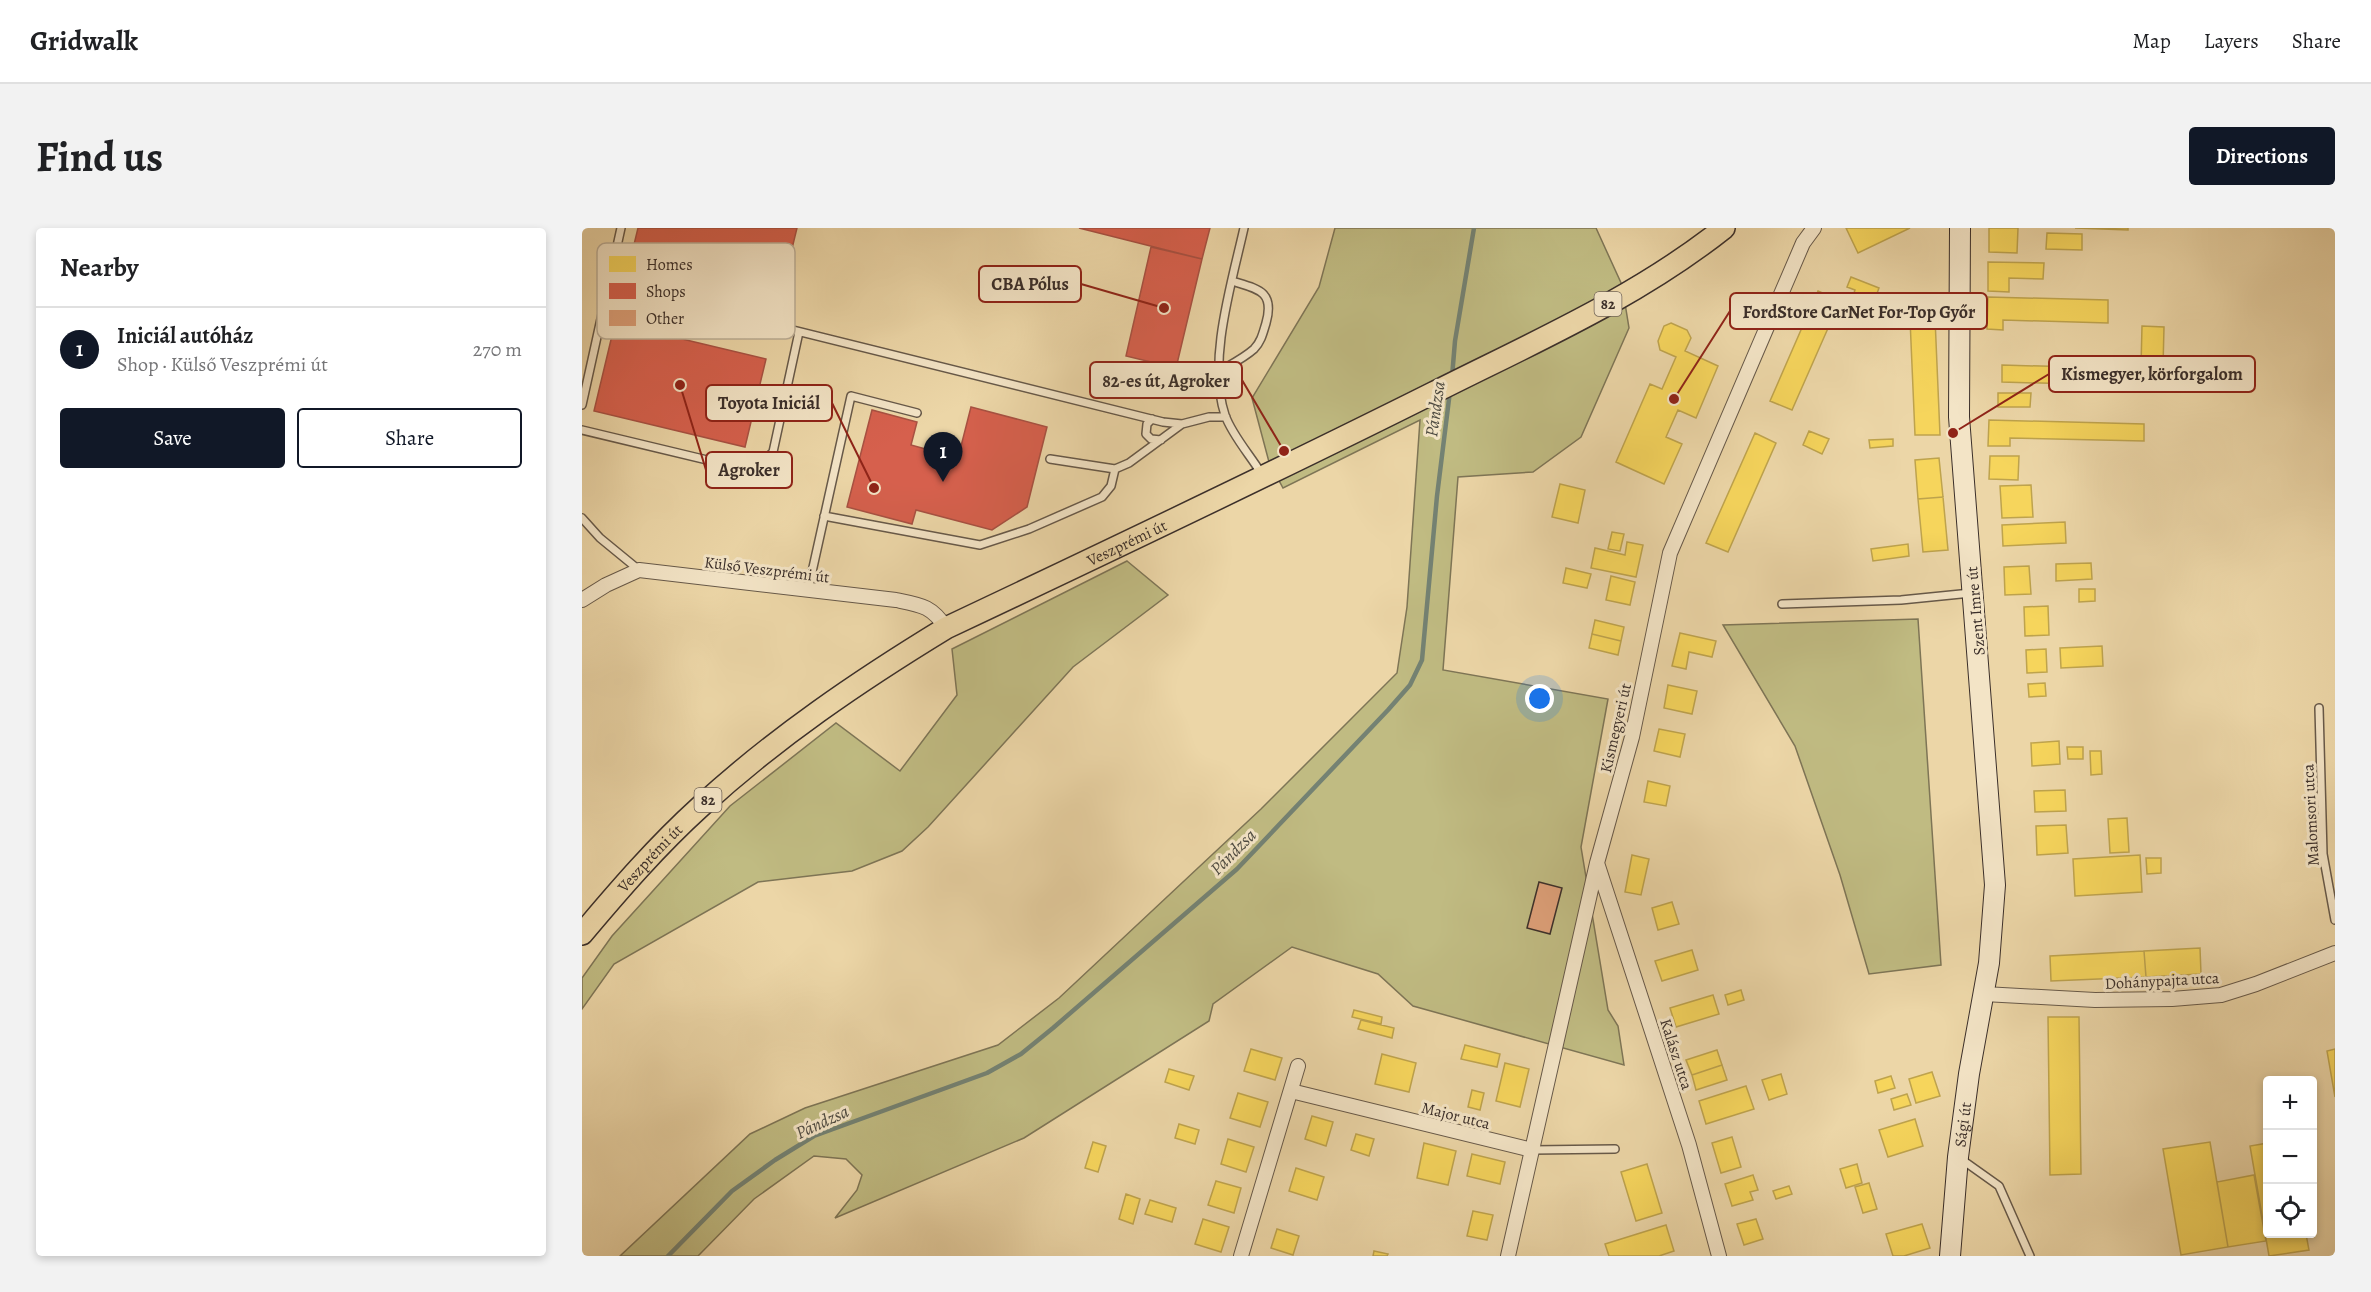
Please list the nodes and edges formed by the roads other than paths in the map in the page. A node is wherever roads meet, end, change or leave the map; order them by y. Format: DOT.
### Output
graph roads {
  1 [pos="621,228"];
  2 [pos="1244,228"];
  3 [pos="1724,228"];
  4 [pos="1814,228"];
  5 [pos="1960,228"];
  6 [pos="618,243"];
  7 [pos="1232,281"];
  8 [pos="795,331"];
  9 [pos="799,332"];
  10 [pos="597,335"];
  11 [pos="1218,372"];
  12 [pos="582,405"];
  13 [pos="917,413"];
  14 [pos="1226,417"];
  15 [pos="1152,419"];
  16 [pos="1182,424"];
  17 [pos="582,430"];
  18 [pos="1161,440"];
  19 [pos="1050,459"];
  20 [pos="1115,469"];
  21 [pos="1264,478"];
  22 [pos="824,516"];
  23 [pos="582,518"];
  24 [pos="639,570"];
  25 [pos="808,590"];
  26 [pos="1974,593"];
  27 [pos="582,600"];
  28 [pos="1782,604"];
  29 [pos="946,628"];
  30 [pos="2319,708"];
  31 [pos="1597,863"];
  32 [pos="2335,920"];
  33 [pos="582,934"];
  34 [pos="2335,953"];
  35 [pos="1984,993"];
  36 [pos="1298,1066"];
  37 [pos="1291,1091"];
  38 [pos="1615,1149"];
  39 [pos="1532,1150"];
  40 [pos="1958,1157"];
  41 [pos="1241,1256"];
  42 [pos="1508,1256"];
  43 [pos="1719,1256"];
  44 [pos="1950,1256"];
  45 [pos="2030,1256"];
  1 -- 6 [label="lane"];
  2 -- 7 [label="lane"];
  3 -- 21 [label="main road, Veszprémi út / 82"];
  4 -- 31 [label="street, Kismegyeri út"];
  5 -- 26 [label="main road, Szent Imre út"];
  7 -- 11 [label="lane"];
  7 -- 11 [label="lane"];
  8 -- 9 [label="lane"];
  9 -- 15 [label="lane"];
  9 -- 17 [label="lane"];
  10 -- 12 [label="lane"];
  11 -- 14 [label="lane"];
  13 -- 22 [label="lane"];
  14 -- 16 [label="lane"];
  14 -- 21 [label="lane"];
  15 -- 16 [label="lane"];
  15 -- 18 [label="lane"];
  16 -- 18 [label="lane"];
  18 -- 20 [label="lane"];
  19 -- 20 [label="lane"];
  20 -- 22 [label="lane"];
  21 -- 29 [label="main road, Veszprémi út / 82"];
  22 -- 25 [label="lane"];
  23 -- 24 [label="lane"];
  24 -- 25 [label="street, Külső Veszprémi út"];
  24 -- 27 [label="street"];
  25 -- 29 [label="street, Külső Veszprémi út"];
  26 -- 28 [label="lane"];
  26 -- 35 [label="main road, Szent Imre út"];
  29 -- 33 [label="main road, Veszprémi út / 82"];
  30 -- 32 [label="lane, Malomsori utca"];
  31 -- 39 [label="street, Kismegyeri út"];
  31 -- 43 [label="street, Kalász utca"];
  34 -- 35 [label="street, Dohánypajta utca"];
  35 -- 40 [label="main road, Sági út"];
  36 -- 37 [label="street"];
  37 -- 39 [label="street, Major utca"];
  37 -- 41 [label="street"];
  38 -- 39 [label="lane, Major utca"];
  39 -- 42 [label="street, Kismegyeri út"];
  40 -- 44 [label="main road, Sági út"];
  40 -- 45 [label="lane"];
}
